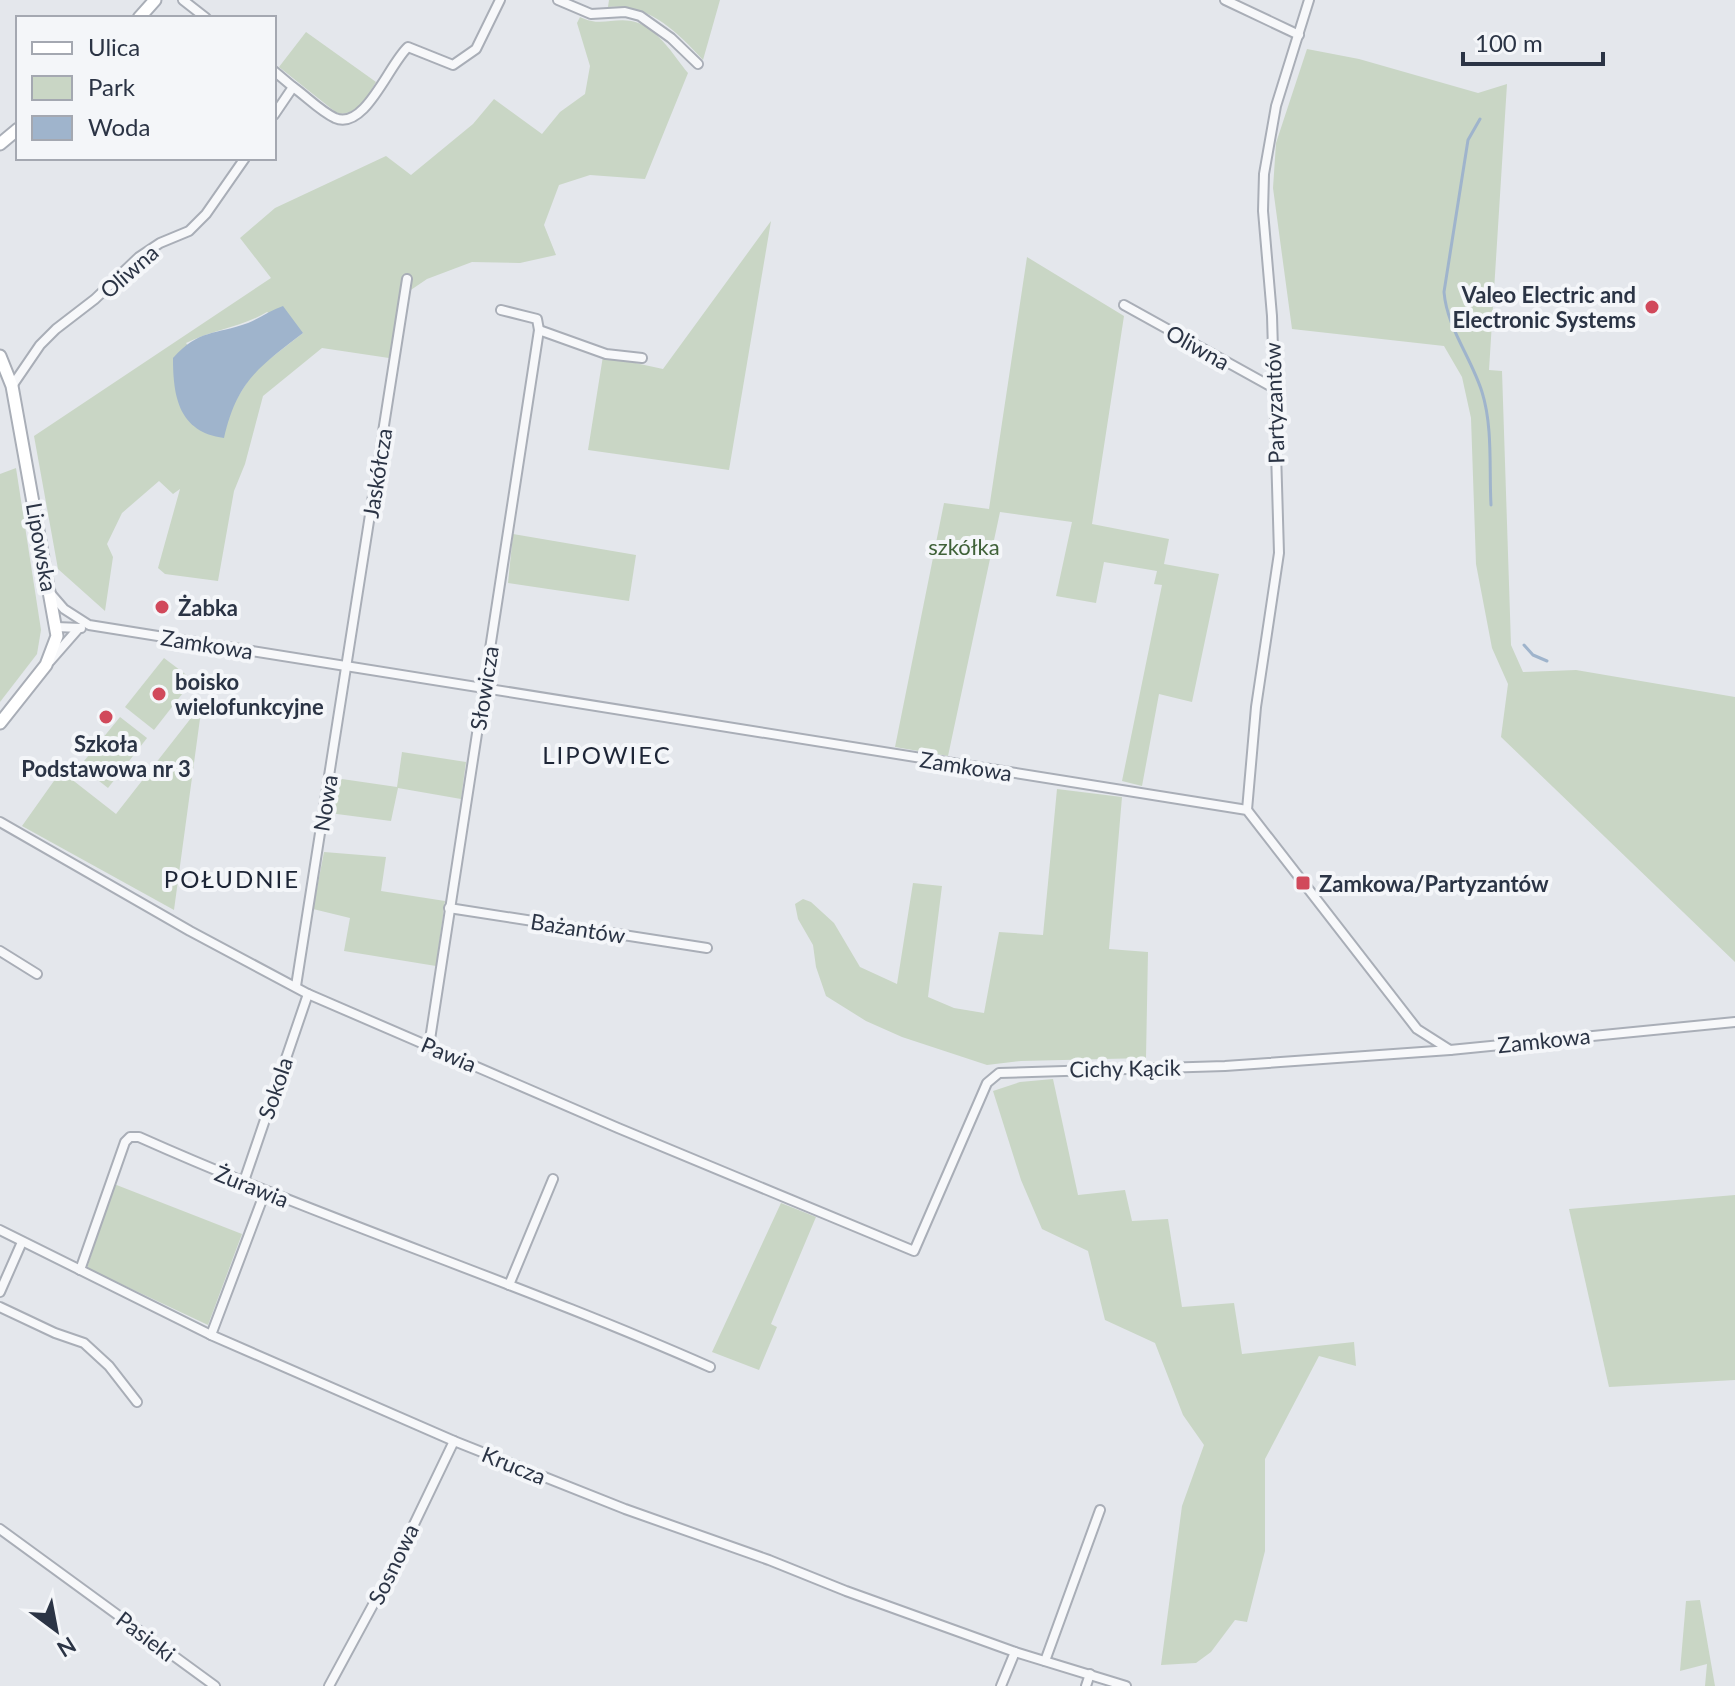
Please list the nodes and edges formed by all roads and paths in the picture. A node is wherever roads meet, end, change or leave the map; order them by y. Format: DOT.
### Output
graph roads {
  1 [pos="155,0"];
  2 [pos="183,0"];
  3 [pos="500,0"];
  4 [pos="558,0"];
  5 [pos="1225,0"];
  6 [pos="1309,0"];
  7 [pos="141,16"];
  8 [pos="203,16"];
  9 [pos="1299,35"];
  10 [pos="698,64"];
  11 [pos="276,73"];
  12 [pos="293,87"];
  13 [pos="276,112"];
  14 [pos="16,131"];
  15 [pos="0,144"];
  16 [pos="244,160"];
  17 [pos="407,279"];
  18 [pos="1124,305"];
  19 [pos="501,310"];
  20 [pos="539,330"];
  21 [pos="0,356"];
  22 [pos="642,358"];
  23 [pos="12,386"];
  24 [pos="1272,387"];
  25 [pos="51,594"];
  26 [pos="78,619"];
  27 [pos="89,625"];
  28 [pos="56,626"];
  29 [pos="78,629"];
  30 [pos="46,665"];
  31 [pos="346,667"];
  32 [pos="484,689"];
  33 [pos="0,723"];
  34 [pos="1247,810"];
  35 [pos="0,822"];
  36 [pos="449,908"];
  37 [pos="707,948"];
  38 [pos="0,951"];
  39 [pos="37,974"];
  40 [pos="296,986"];
  41 [pos="308,994"];
  42 [pos="1735,1022"];
  43 [pos="429,1046"];
  44 [pos="1450,1050"];
  45 [pos="553,1179"];
  46 [pos="243,1184"];
  47 [pos="265,1192"];
  48 [pos="0,1230"];
  49 [pos="22,1242"];
  50 [pos="914,1251"];
  51 [pos="80,1270"];
  52 [pos="509,1285"];
  53 [pos="0,1292"];
  54 [pos="0,1307"];
  55 [pos="211,1335"];
  56 [pos="710,1367"];
  57 [pos="137,1402"];
  58 [pos="454,1441"];
  59 [pos="1100,1510"];
  60 [pos="0,1529"];
  61 [pos="1015,1652"];
  62 [pos="1045,1661"];
  63 [pos="1090,1674"];
  64 [pos="215,1686"];
  65 [pos="329,1686"];
  66 [pos="1001,1686"];
  67 [pos="1086,1686"];
  68 [pos="1126,1686"];
  1 -- 7 [label="street"];
  2 -- 8 [label="street"];
  3 -- 12 [label="street"];
  4 -- 10 [label="street"];
  5 -- 9 [label="street"];
  6 -- 9 [label="street, Partyzantów"];
  9 -- 24 [label="street, Partyzantów"];
  11 -- 12 [label="street"];
  12 -- 13 [label="street"];
  14 -- 15 [label="street"];
  16 -- 23 [label="street, Oliwna"];
  17 -- 31 [label="street, Jaskółcza"];
  18 -- 24 [label="street, Oliwna"];
  19 -- 20 [label="street"];
  20 -- 22 [label="street"];
  20 -- 32 [label="street, Słowicza"];
  21 -- 23 [label="street, Lipowska"];
  23 -- 25 [label="street, Lipowska"];
  24 -- 34 [label="street, Partyzantów"];
  25 -- 26 [label="street, Zamkowa"];
  25 -- 28 [label="street, Lipowska"];
  26 -- 27 [label="street, Zamkowa"];
  26 -- 28 [label="street"];
  27 -- 29 [label="street, Zamkowa"];
  27 -- 31 [label="street, Zamkowa"];
  28 -- 29 [label="street, Zamkowa"];
  28 -- 30 [label="street, Lipowska"];
  29 -- 30 [label="street, Zamkowa"];
  30 -- 33 [label="street, Lipowska"];
  31 -- 32 [label="street, Zamkowa"];
  31 -- 40 [label="street, Nowa"];
  32 -- 34 [label="street, Zamkowa"];
  32 -- 36 [label="street, Słowicza"];
  34 -- 44 [label="street"];
  35 -- 40 [label="street, Pawia"];
  36 -- 37 [label="street, Bażantów"];
  36 -- 43 [label="street, Słowicza"];
  38 -- 39 [label="street"];
  40 -- 41 [label="street, Pawia"];
  41 -- 43 [label="street, Pawia"];
  41 -- 46 [label="street, Sokola"];
  42 -- 44 [label="street, Zamkowa"];
  43 -- 50 [label="street, Pawia"];
  44 -- 50 [label="street, Cichy Kącik"];
  45 -- 52 [label="street"];
  46 -- 47 [label="street, Żurawia"];
  46 -- 51 [label="street, Żurawia"];
  47 -- 52 [label="street, Żurawia"];
  47 -- 55 [label="street"];
  48 -- 49 [label="street, Krucza"];
  49 -- 51 [label="street, Krucza"];
  49 -- 53 [label="street"];
  51 -- 55 [label="street, Krucza"];
  52 -- 56 [label="street, Żurawia"];
  54 -- 57 [label="street"];
  55 -- 58 [label="street, Krucza"];
  58 -- 61 [label="street, Krucza"];
  58 -- 65 [label="street, Sosnowa"];
  59 -- 62 [label="street"];
  60 -- 64 [label="street, Pasieki"];
  61 -- 62 [label="street, Krucza"];
  61 -- 66 [label="street"];
  62 -- 63 [label="street, Krucza"];
  63 -- 67 [label="street"];
  63 -- 68 [label="street, Krucza"];
}
